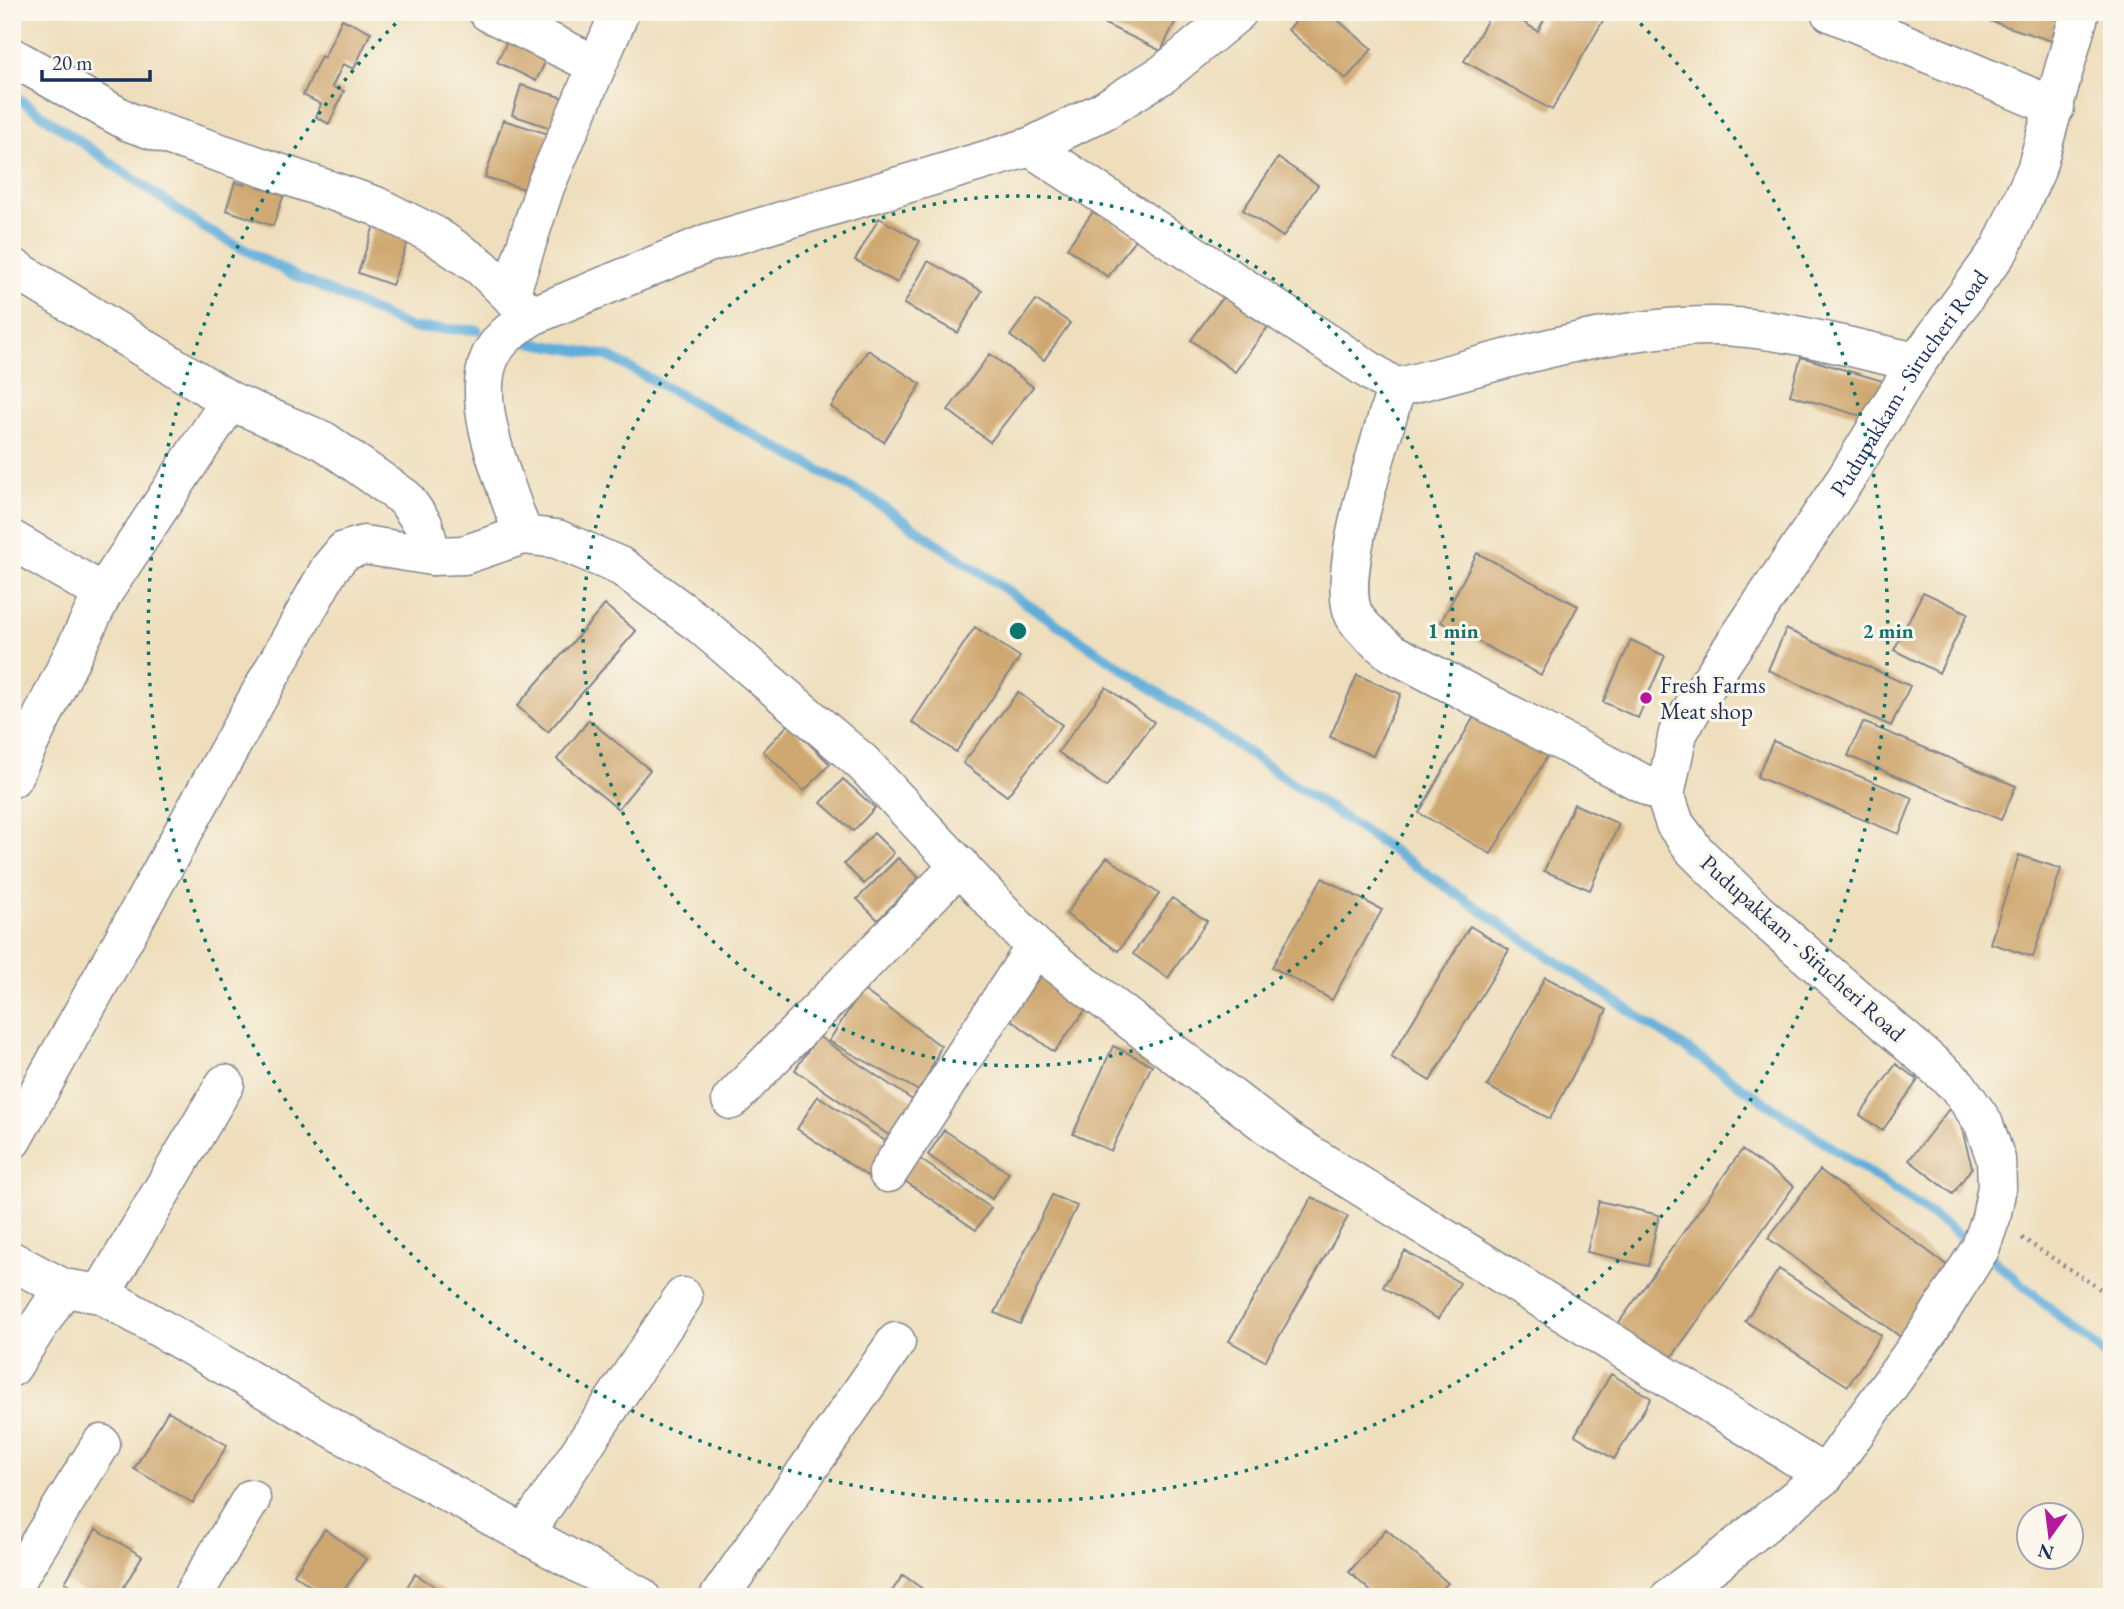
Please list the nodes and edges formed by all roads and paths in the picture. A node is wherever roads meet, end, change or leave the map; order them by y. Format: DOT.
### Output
graph roads {
  1 [pos="488,12"];
  2 [pos="620,12"];
  3 [pos="1238,12"];
  4 [pos="1830,12"];
  5 [pos="2080,12"];
  6 [pos="12,57"];
  7 [pos="596,65"];
  8 [pos="2054,107"];
  9 [pos="1030,147"];
  10 [pos="12,267"];
  11 [pos="521,306"];
  12 [pos="1917,362"];
  13 [pos="1396,388"];
  14 [pos="230,401"];
  15 [pos="523,535"];
  16 [pos="12,540"];
  17 [pos="432,556"];
  18 [pos="103,593"];
  19 [pos="15,764"];
  20 [pos="1665,795"];
  21 [pos="960,865"];
  22 [pos="1035,947"];
  23 [pos="225,1084"];
  24 [pos="731,1100"];
  25 [pos="12,1140"];
  26 [pos="888,1173"];
  27 [pos="1991,1217"];
  28 [pos="12,1261"];
  29 [pos="63,1288"];
  30 [pos="101,1294"];
  31 [pos="683,1297"];
  32 [pos="2112,1297"];
  33 [pos="896,1342"];
  34 [pos="12,1367"];
  35 [pos="101,1444"];
  36 [pos="1825,1475"];
  37 [pos="251,1499"];
  38 [pos="525,1534"];
  39 [pos="12,1587"];
  40 [pos="192,1597"];
  41 [pos="640,1597"];
  42 [pos="719,1597"];
  43 [pos="1670,1597"];
  1 -- 7 [label="street"];
  2 -- 7 [label="street"];
  3 -- 9 [label="street"];
  4 -- 8 [label="street"];
  5 -- 8 [label="street, Pudupakkam - Sirucheri Road"];
  6 -- 11 [label="street"];
  7 -- 11 [label="street"];
  8 -- 12 [label="street, Pudupakkam - Sirucheri Road"];
  9 -- 11 [label="street"];
  9 -- 13 [label="street"];
  10 -- 14 [label="street"];
  11 -- 15 [label="street"];
  12 -- 13 [label="street"];
  12 -- 20 [label="street, Pudupakkam - Sirucheri Road"];
  13 -- 20 [label="street"];
  14 -- 17 [label="street"];
  14 -- 18 [label="street"];
  15 -- 17 [label="street"];
  15 -- 21 [label="street"];
  16 -- 18 [label="street"];
  17 -- 25 [label="street"];
  18 -- 19 [label="street"];
  20 -- 27 [label="street, Pudupakkam - Sirucheri Road"];
  21 -- 22 [label="street"];
  21 -- 24 [label="street"];
  22 -- 26 [label="street"];
  22 -- 36 [label="street"];
  23 -- 30 [label="street"];
  27 -- 32 [label="path"];
  27 -- 36 [label="street, Pudupakkam - Sirucheri Road"];
  28 -- 29 [label="street"];
  29 -- 30 [label="street"];
  29 -- 34 [label="street"];
  30 -- 38 [label="street"];
  31 -- 38 [label="street"];
  33 -- 42 [label="street"];
  35 -- 39 [label="street"];
  36 -- 43 [label="street, Pudupakkam - Sirucheri Road"];
  37 -- 40 [label="street"];
  38 -- 41 [label="street"];
}
